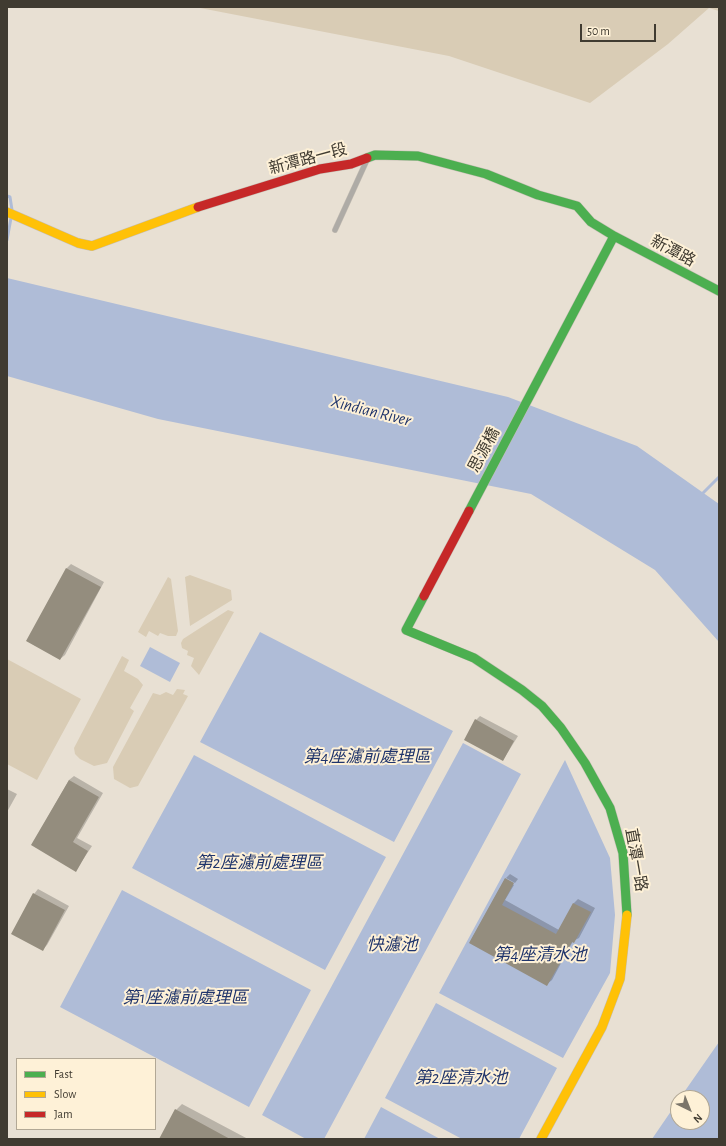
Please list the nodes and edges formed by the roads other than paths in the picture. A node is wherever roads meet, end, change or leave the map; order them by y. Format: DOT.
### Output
graph roads {
  1 [pos="368,157"];
  2 [pos="7,212"];
  3 [pos="336,230"];
  4 [pos="614,236"];
  5 [pos="719,291"];
  6 [pos="410,621"];
  7 [pos="542,1139"];
  1 -- 2 [label="street, 新潭路一段"];
  1 -- 3 [label="lane"];
  1 -- 4 [label="street, 新潭路一段"];
  4 -- 5 [label="street, 新潭路"];
  4 -- 6 [label="street, 思源橋"];
  6 -- 7 [label="street, 直潭一路"];
}
